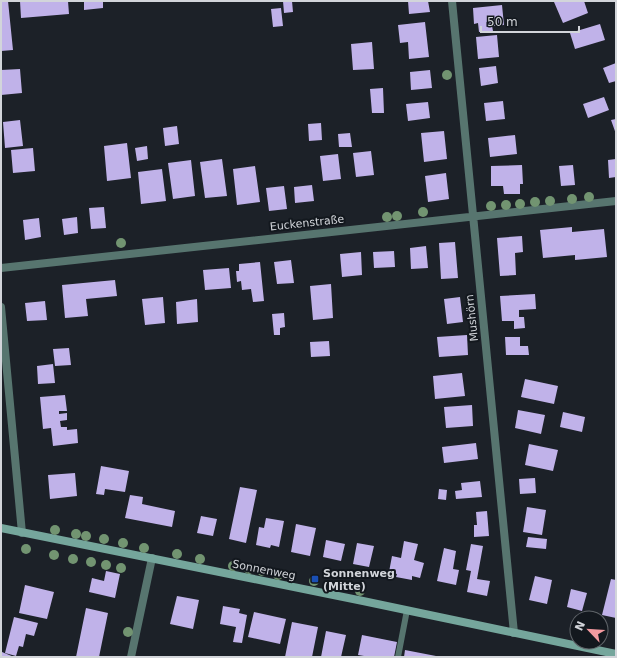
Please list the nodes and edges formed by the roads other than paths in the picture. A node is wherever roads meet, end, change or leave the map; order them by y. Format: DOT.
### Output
graph roads {
  1 [pos="452,1"];
  2 [pos="616,201"];
  3 [pos="473,216"];
  4 [pos="1,268"];
  5 [pos="1,307"];
  6 [pos="1,528"];
  7 [pos="22,533"];
  8 [pos="152,558"];
  9 [pos="407,610"];
  10 [pos="514,633"];
  11 [pos="616,654"];
  12 [pos="131,657"];
  13 [pos="398,657"];
  1 -- 3 [label="street, Mushörn"];
  2 -- 3 [label="street, Euckenstraße"];
  3 -- 4 [label="street, Euckenstraße"];
  3 -- 10 [label="street, Mushörn"];
  5 -- 7 [label="street"];
  6 -- 7 [label="street, Sonnenweg"];
  7 -- 8 [label="street, Sonnenweg"];
  8 -- 9 [label="street, Sonnenweg"];
  8 -- 12 [label="street"];
  9 -- 10 [label="street, Sonnenweg"];
  9 -- 13 [label="lane"];
  10 -- 11 [label="street, Sonnenweg"];
}
